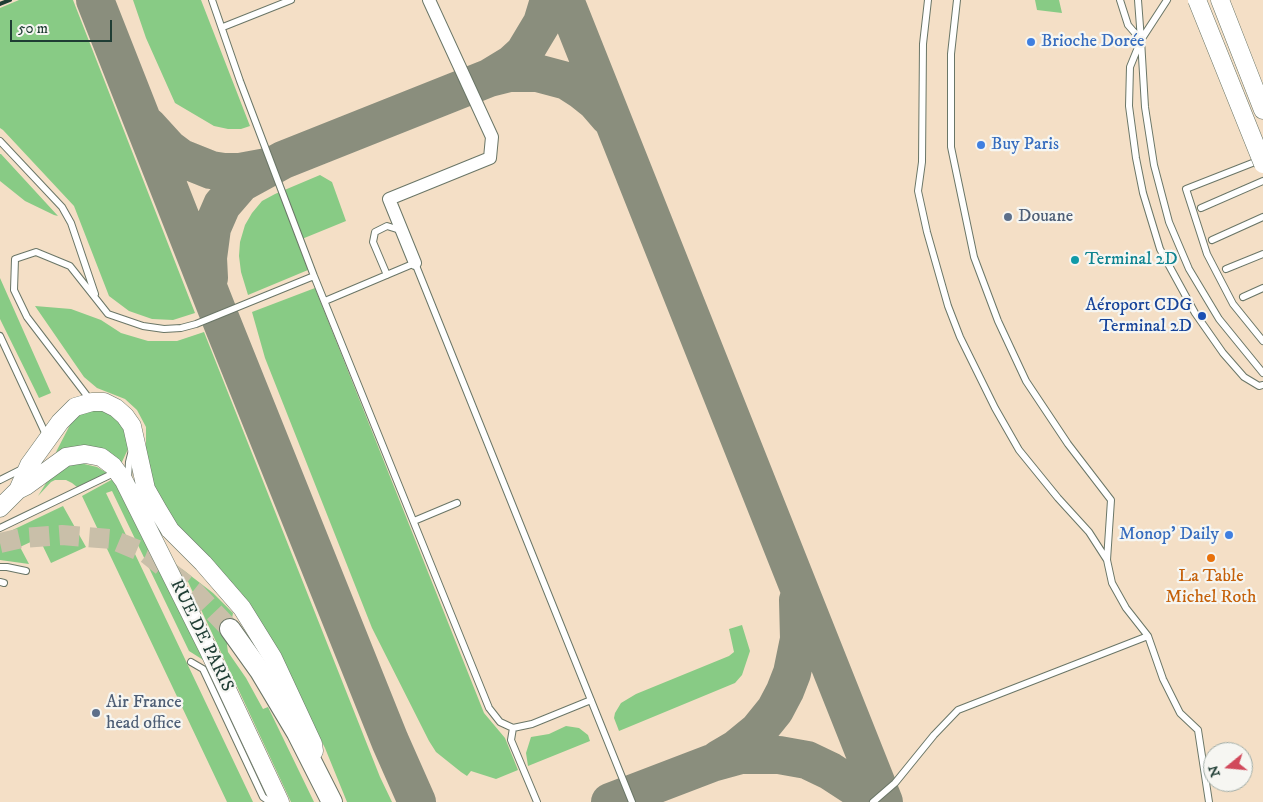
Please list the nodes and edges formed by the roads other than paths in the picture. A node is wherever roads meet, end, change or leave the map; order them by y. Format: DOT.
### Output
graph roads {
  1 [pos="212,0"];
  2 [pos="429,0"];
  3 [pos="928,0"];
  4 [pos="957,0"];
  5 [pos="1138,0"];
  6 [pos="1167,0"];
  7 [pos="1197,0"];
  8 [pos="1220,0"];
  9 [pos="286,1"];
  10 [pos="1120,2"];
  11 [pos="223,27"];
  12 [pos="1141,40"];
  13 [pos="1263,110"];
  14 [pos="0,141"];
  15 [pos="1261,162"];
  16 [pos="1263,174"];
  17 [pos="1263,182"];
  18 [pos="1201,208"];
  19 [pos="1263,217"];
  20 [pos="402,230"];
  21 [pos="1212,240"];
  22 [pos="1263,254"];
  23 [pos="416,263"];
  24 [pos="1226,269"];
  25 [pos="387,275"];
  26 [pos="314,276"];
  27 [pos="1263,288"];
  28 [pos="1242,297"];
  29 [pos="324,300"];
  30 [pos="98,303"];
  31 [pos="0,336"];
  32 [pos="1263,341"];
  33 [pos="1263,373"];
  34 [pos="1263,385"];
  35 [pos="92,402"];
  36 [pos="48,438"];
  37 [pos="135,441"];
  38 [pos="29,465"];
  39 [pos="117,472"];
  40 [pos="0,480"];
  41 [pos="18,490"];
  42 [pos="130,493"];
  43 [pos="457,503"];
  44 [pos="0,508"];
  45 [pos="414,521"];
  46 [pos="0,528"];
  47 [pos="1107,560"];
  48 [pos="0,567"];
  49 [pos="26,572"];
  50 [pos="230,629"];
  51 [pos="1148,636"];
  52 [pos="191,662"];
  53 [pos="591,700"];
  54 [pos="513,728"];
  55 [pos="318,773"];
  56 [pos="270,802"];
  57 [pos="280,802"];
  58 [pos="332,802"];
  59 [pos="537,802"];
  60 [pos="632,802"];
  61 [pos="873,802"];
  62 [pos="1209,802"];
  1 -- 11 [label="lane"];
  2 -- 20 [label="street"];
  3 -- 47 [label="lane"];
  4 -- 47 [label="lane"];
  5 -- 12 [label="lane"];
  6 -- 12 [label="lane"];
  7 -- 15 [label="street, bridge"];
  8 -- 13 [label="street"];
  9 -- 11 [label="lane"];
  10 -- 12 [label="lane"];
  11 -- 26 [label="lane"];
  12 -- 33 [label="lane"];
  12 -- 34 [label="lane"];
  14 -- 30 [label="lane"];
  15 -- 16 [label="lane"];
  15 -- 32 [label="lane"];
  17 -- 18 [label="lane"];
  19 -- 21 [label="lane"];
  20 -- 23 [label="street"];
  20 -- 25 [label="lane"];
  22 -- 24 [label="lane"];
  23 -- 25 [label="lane"];
  23 -- 53 [label="lane"];
  25 -- 29 [label="lane"];
  26 -- 29 [label="lane"];
  26 -- 30 [label="lane"];
  27 -- 28 [label="lane"];
  29 -- 45 [label="lane"];
  30 -- 35 [label="lane"];
  31 -- 36 [label="lane"];
  35 -- 36 [label="street"];
  35 -- 37 [label="street"];
  36 -- 38 [label="street"];
  37 -- 42 [label="lane"];
  37 -- 55 [label="street"];
  38 -- 40 [label="lane"];
  38 -- 41 [label="street"];
  39 -- 41 [label="street, RUE DE PARIS"];
  39 -- 42 [label="street, RUE DE PARIS"];
  39 -- 46 [label="lane"];
  41 -- 44 [label="street"];
  42 -- 57 [label="street, RUE DE PARIS"];
  43 -- 45 [label="lane"];
  45 -- 54 [label="lane"];
  47 -- 51 [label="lane"];
  48 -- 49 [label="lane"];
  50 -- 55 [label="main road"];
  51 -- 61 [label="lane"];
  51 -- 62 [label="lane"];
  52 -- 56 [label="lane"];
  53 -- 54 [label="lane"];
  53 -- 60 [label="lane"];
  54 -- 59 [label="lane"];
  55 -- 58 [label="main road"];
}
